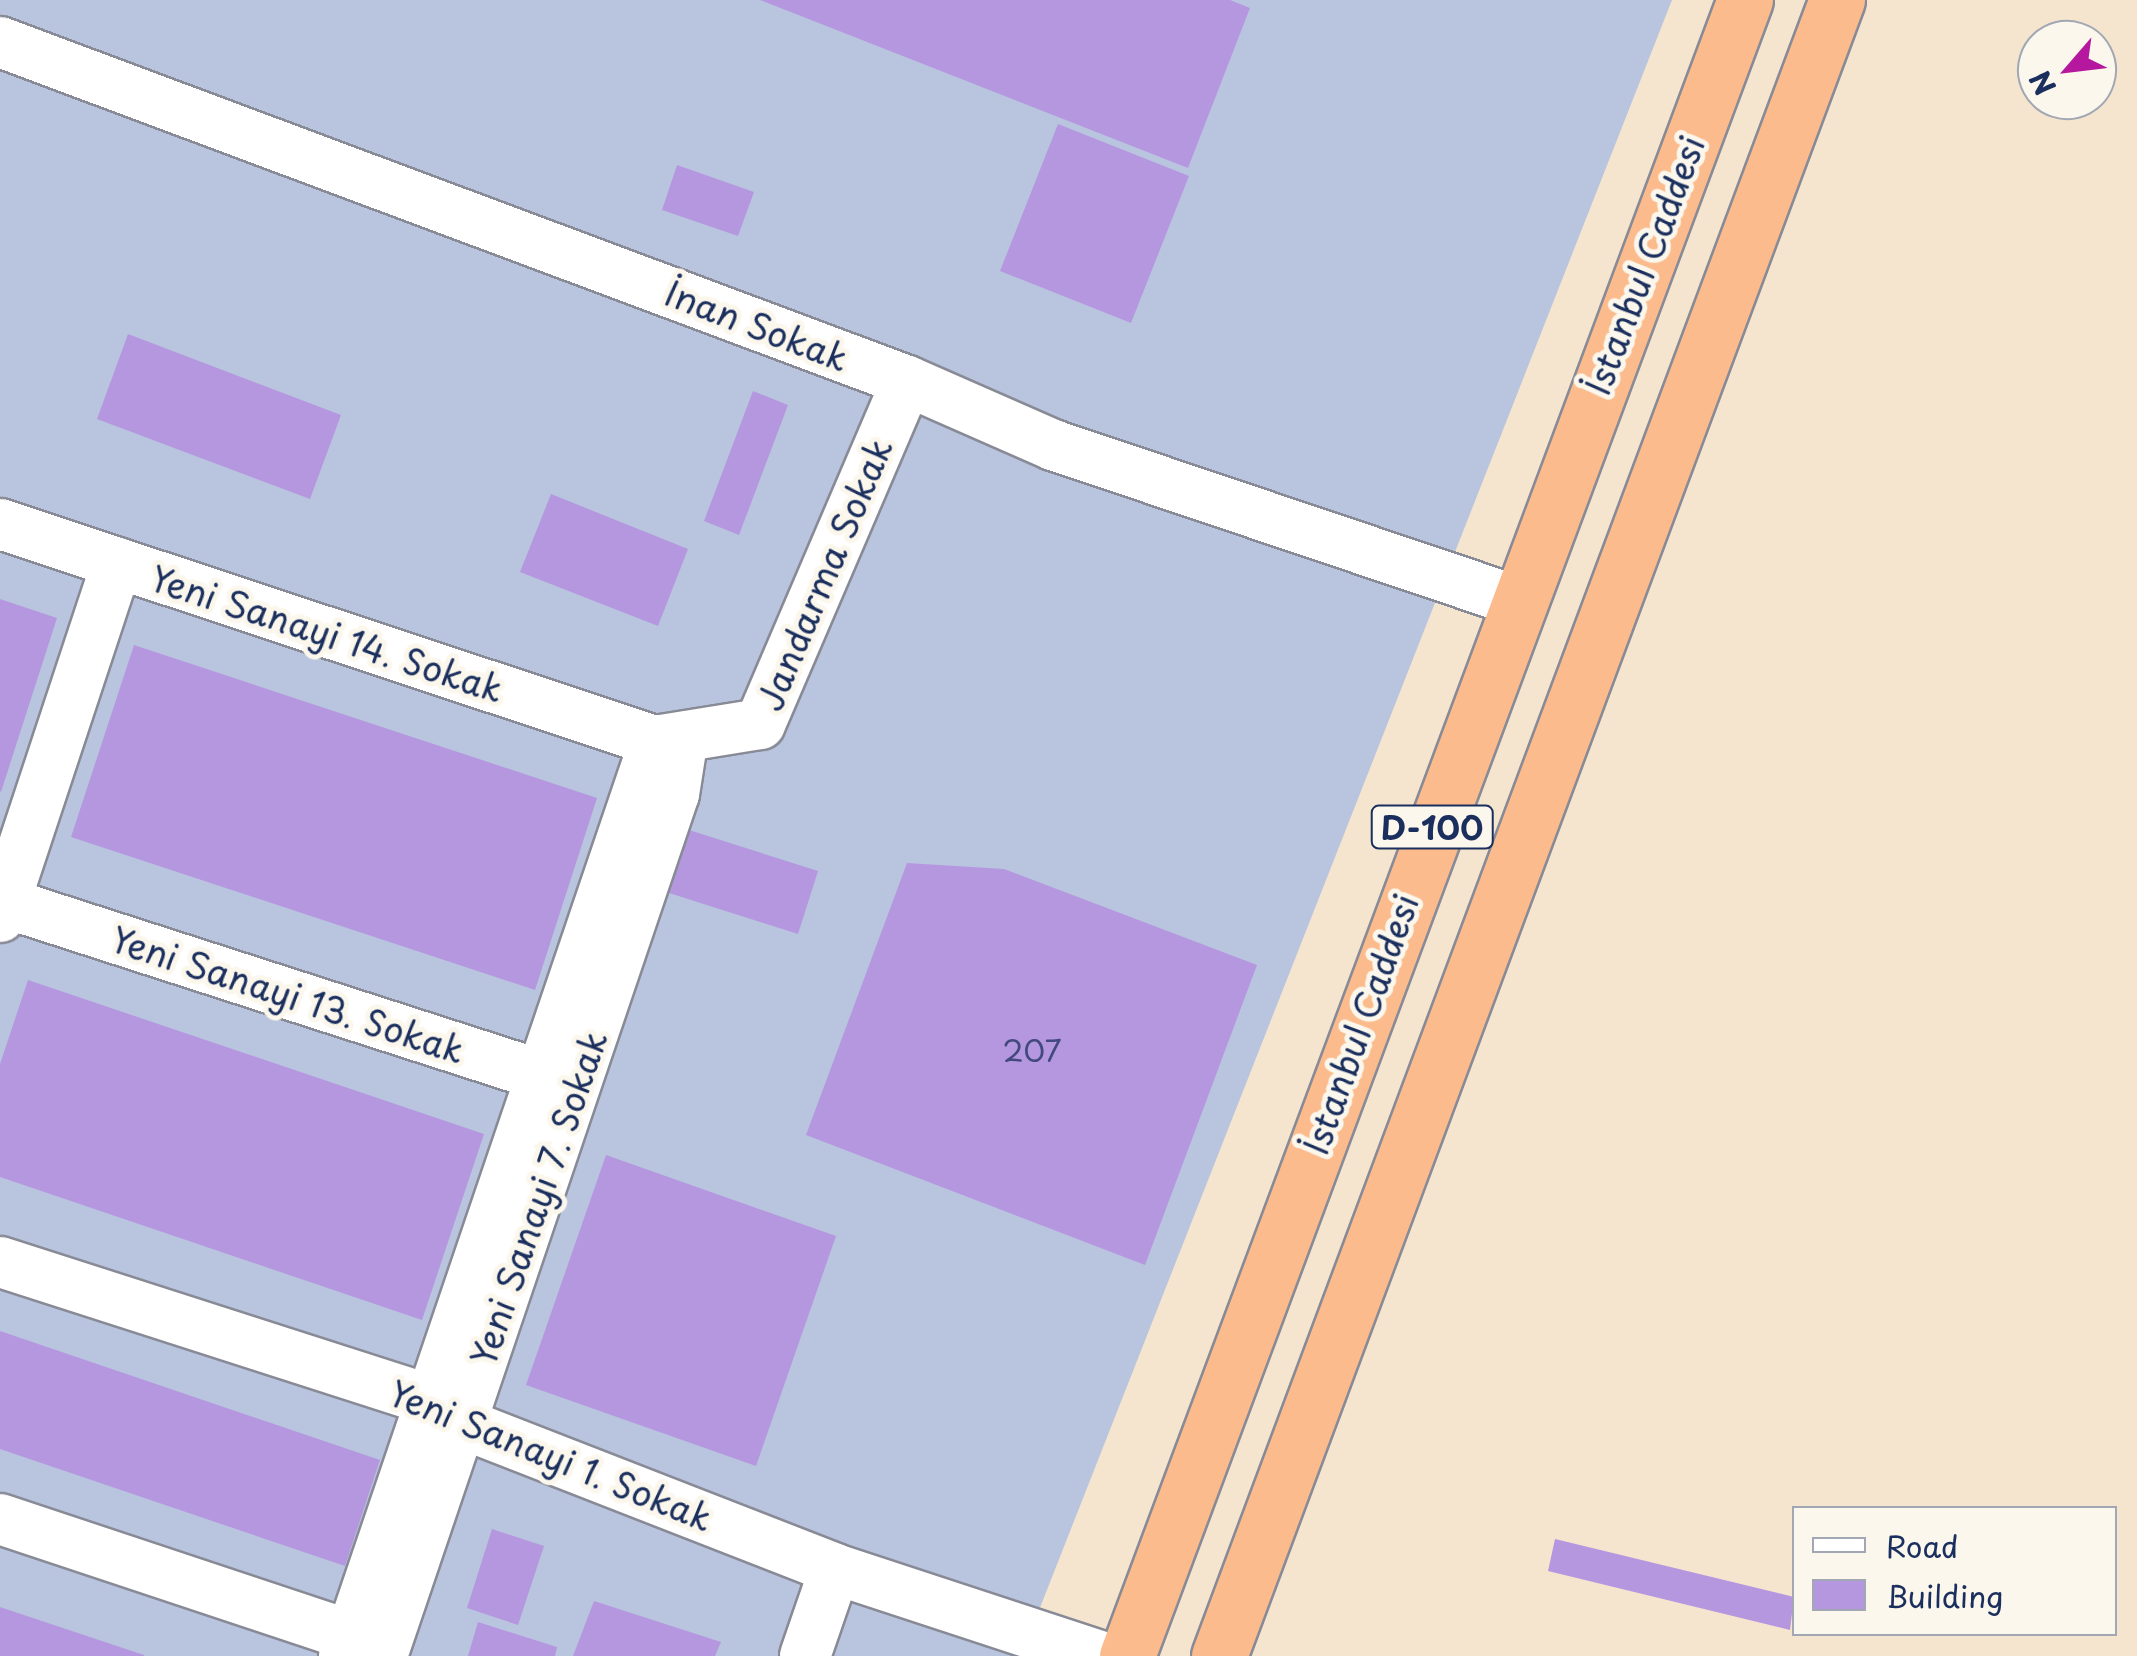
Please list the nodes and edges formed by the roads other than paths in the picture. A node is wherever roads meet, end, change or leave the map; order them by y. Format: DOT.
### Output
graph roads {
  1 [pos="1745,0"];
  2 [pos="1837,0"];
  3 [pos="0,42"];
  4 [pos="907,381"];
  5 [pos="0,524"];
  6 [pos="117,563"];
  7 [pos="1516,601"];
  8 [pos="669,739"];
  9 [pos="2,907"];
  10 [pos="558,1081"];
  11 [pos="0,1262"];
  12 [pos="446,1412"];
  13 [pos="0,1519"];
  14 [pos="835,1570"];
  15 [pos="366,1648"];
  16 [pos="806,1656"];
  17 [pos="1099,1656"];
  18 [pos="1127,1656"];
  19 [pos="1219,1656"];
  1 -- 7 [label="highway, İstanbul Caddesi / D-100"];
  2 -- 19 [label="highway, D-100"];
  3 -- 4 [label="street, İnan Sokak"];
  4 -- 7 [label="street, İnan Sokak"];
  4 -- 8 [label="street, Jandarma Sokak"];
  5 -- 6 [label="street, Yeni Sanayi 14. Sokak"];
  6 -- 8 [label="street, Yeni Sanayi 14. Sokak"];
  6 -- 9 [label="street"];
  7 -- 18 [label="highway, İstanbul Caddesi / D-100"];
  8 -- 10 [label="street, Yeni Sanayi 7. Sokak"];
  9 -- 10 [label="street, Yeni Sanayi 13. Sokak"];
  10 -- 12 [label="street, Yeni Sanayi 7. Sokak"];
  11 -- 12 [label="street, Yeni Sanayi 1. Sokak"];
  12 -- 14 [label="street, Yeni Sanayi 1. Sokak"];
  12 -- 15 [label="street, Yeni Sanayi 7. Sokak"];
  13 -- 15 [label="street"];
  14 -- 16 [label="street"];
  14 -- 17 [label="street, Yeni Sanayi 1. Sokak"];
}
